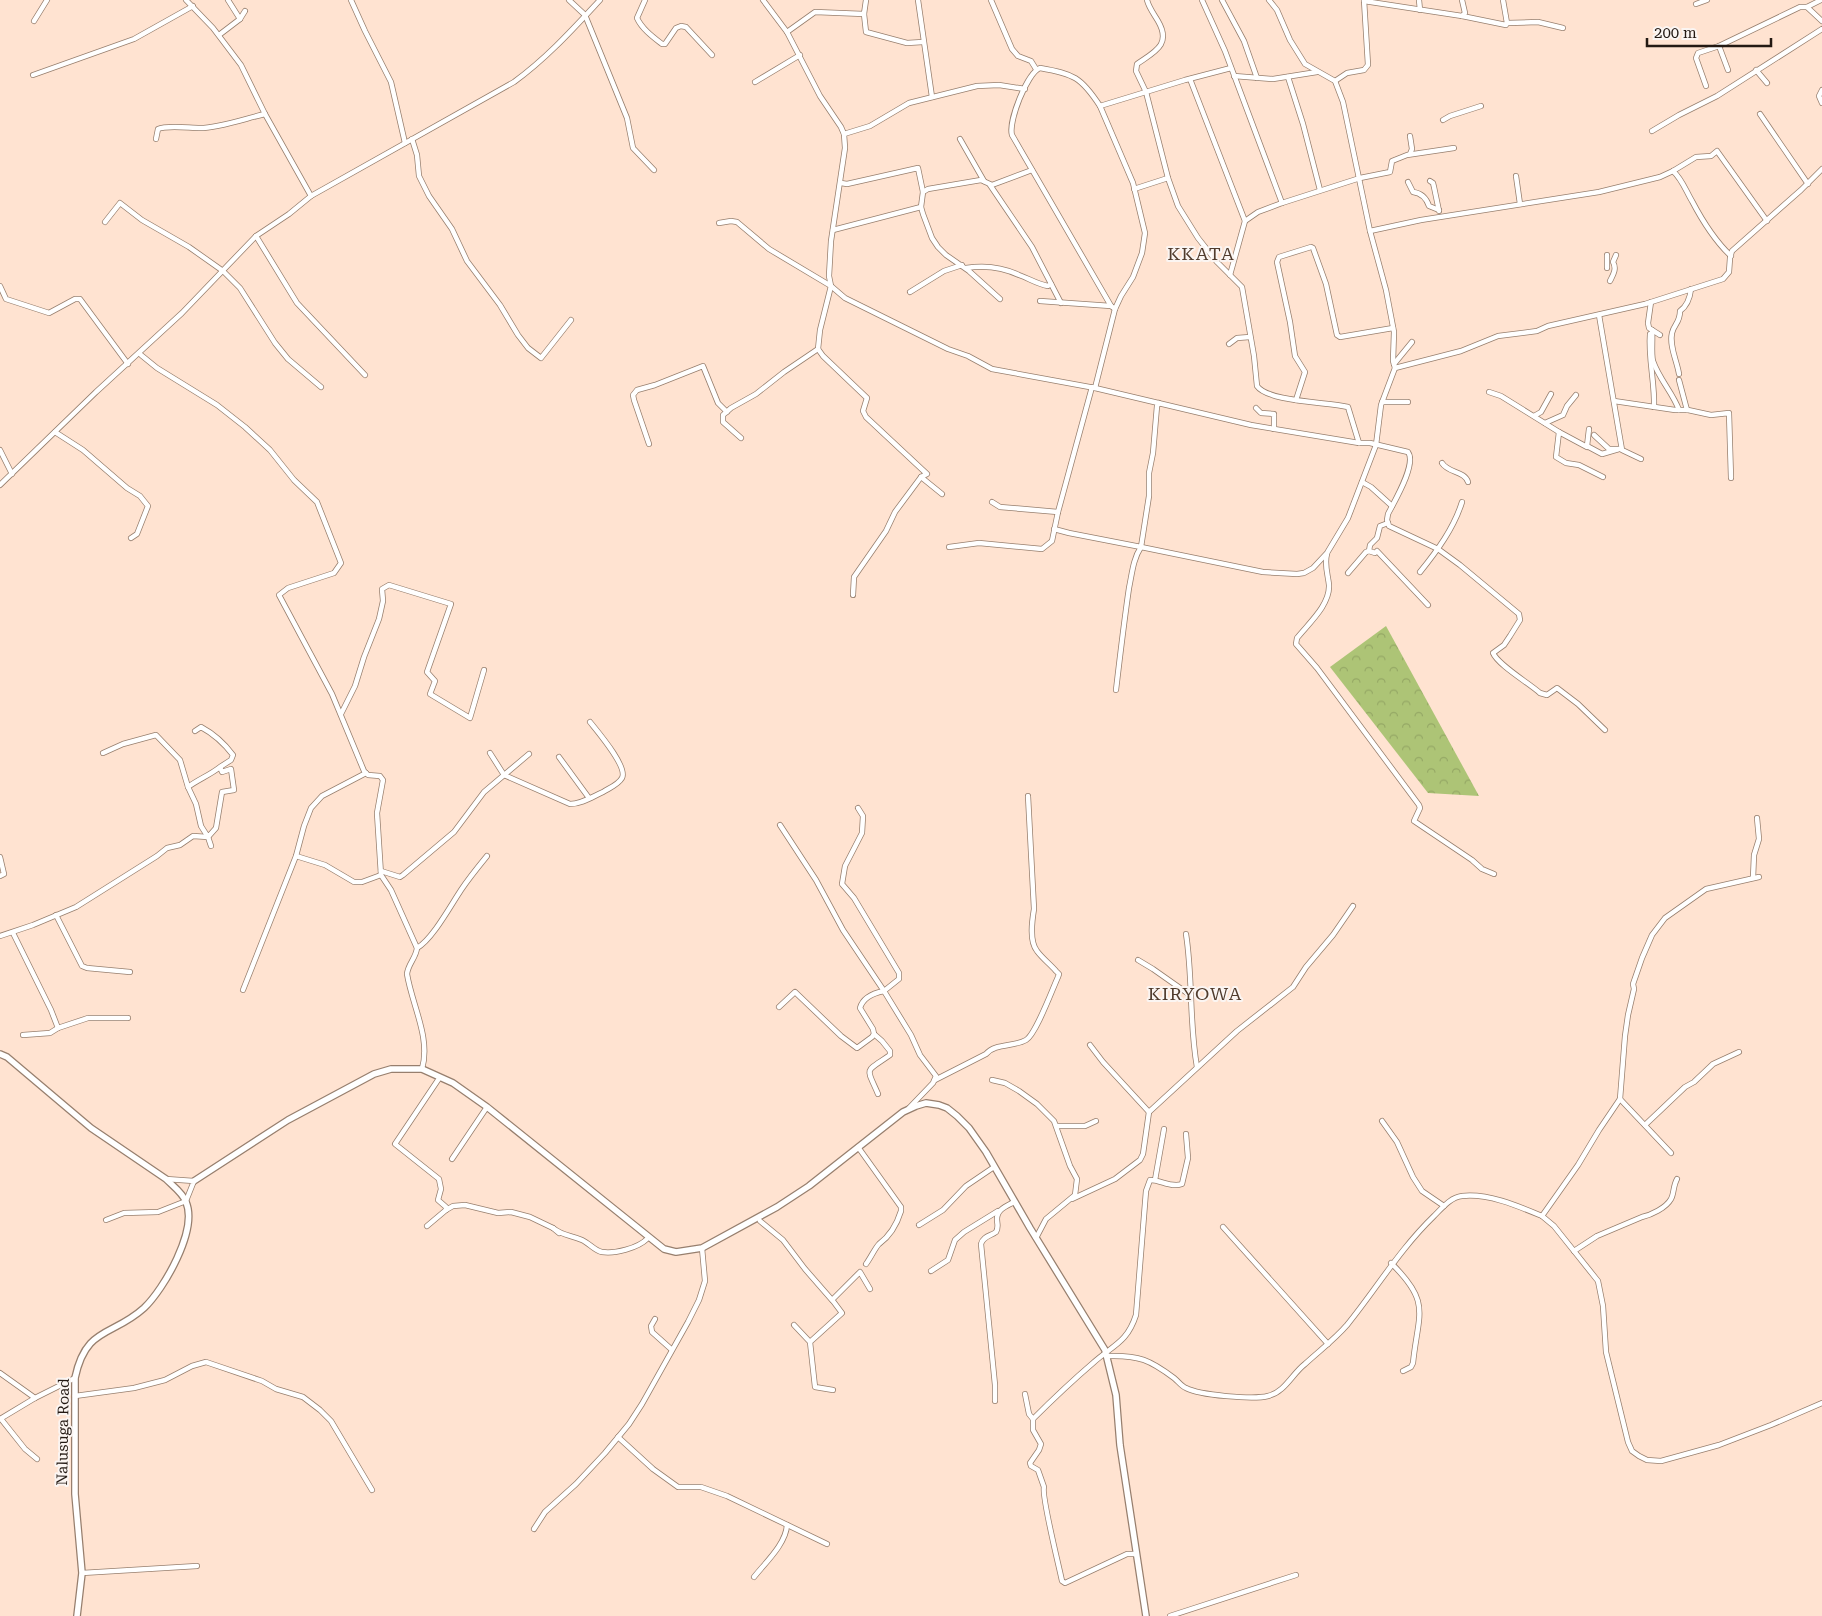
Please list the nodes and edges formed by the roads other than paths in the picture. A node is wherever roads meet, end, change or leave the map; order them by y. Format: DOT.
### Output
graph roads {
  1 [pos="47,0"];
  2 [pos="187,0"];
  3 [pos="228,0"];
  4 [pos="351,0"];
  5 [pos="568,0"];
  6 [pos="600,0"];
  7 [pos="645,0"];
  8 [pos="866,0"];
  9 [pos="918,0"];
  10 [pos="991,0"];
  11 [pos="1147,0"];
  12 [pos="1202,0"];
  13 [pos="1222,0"];
  14 [pos="1269,0"];
  15 [pos="1364,0"];
  16 [pos="1419,0"];
  17 [pos="1462,0"];
  18 [pos="1504,0"];
  19 [pos="1707,0"];
  20 [pos="1821,0"];
  21 [pos="766,1"];
  22 [pos="1696,4"];
  23 [pos="193,6"];
  24 [pos="1807,7"];
  25 [pos="1420,10"];
  26 [pos="245,11"];
  27 [pos="864,14"];
  28 [pos="585,15"];
  29 [pos="1462,16"];
  30 [pos="240,19"];
  31 [pos="34,21"];
  32 [pos="1822,21"];
  33 [pos="1507,22"];
  34 [pos="1563,28"];
  35 [pos="1822,29"];
  36 [pos="787,32"];
  37 [pos="219,35"];
  38 [pos="923,42"];
  39 [pos="1718,46"];
  40 [pos="712,55"];
  41 [pos="800,55"];
  42 [pos="1231,68"];
  43 [pos="1036,69"];
  44 [pos="1728,70"];
  45 [pos="1756,70"];
  46 [pos="1318,72"];
  47 [pos="34,74"];
  48 [pos="1234,76"];
  49 [pos="1288,77"];
  50 [pos="1190,78"];
  51 [pos="1257,78"];
  52 [pos="755,82"];
  53 [pos="1335,82"];
  54 [pos="1767,83"];
  55 [pos="1706,86"];
  56 [pos="1025,89"];
  57 [pos="1822,90"];
  58 [pos="1146,92"];
  59 [pos="932,97"];
  60 [pos="1822,103"];
  61 [pos="1100,106"];
  62 [pos="1481,106"];
  63 [pos="265,114"];
  64 [pos="1760,114"];
  65 [pos="1443,120"];
  66 [pos="1652,131"];
  67 [pos="844,134"];
  68 [pos="1410,136"];
  69 [pos="412,138"];
  70 [pos="960,139"];
  71 [pos="156,140"];
  72 [pos="405,143"];
  73 [pos="1454,148"];
  74 [pos="1410,154"];
  75 [pos="1822,169"];
  76 [pos="654,170"];
  77 [pos="1032,170"];
  78 [pos="1674,171"];
  79 [pos="1516,176"];
  80 [pos="1168,178"];
  81 [pos="1360,178"];
  82 [pos="984,181"];
  83 [pos="1430,181"];
  84 [pos="1408,182"];
  85 [pos="840,183"];
  86 [pos="1808,184"];
  87 [pos="990,185"];
  88 [pos="1134,189"];
  89 [pos="1320,190"];
  90 [pos="923,192"];
  91 [pos="311,196"];
  92 [pos="1282,203"];
  93 [pos="1520,204"];
  94 [pos="921,207"];
  95 [pos="1439,210"];
  96 [pos="1440,218"];
  97 [pos="1245,221"];
  98 [pos="1767,221"];
  99 [pos="105,222"];
  100 [pos="720,223"];
  101 [pos="833,230"];
  102 [pos="1370,231"];
  103 [pos="256,236"];
  104 [pos="1607,255"];
  105 [pos="1616,255"];
  106 [pos="1731,256"];
  107 [pos="964,267"];
  108 [pos="1607,268"];
  109 [pos="223,271"];
  110 [pos="1230,275"];
  111 [pos="1610,281"];
  112 [pos="1051,284"];
  113 [pos="0,286"];
  114 [pos="830,286"];
  115 [pos="1691,290"];
  116 [pos="910,292"];
  117 [pos="1000,299"];
  118 [pos="1040,301"];
  119 [pos="1651,302"];
  120 [pos="1061,303"];
  121 [pos="1113,308"];
  122 [pos="1599,314"];
  123 [pos="571,320"];
  124 [pos="1393,328"];
  125 [pos="1651,329"];
  126 [pos="1660,335"];
  127 [pos="1250,336"];
  128 [pos="1412,342"];
  129 [pos="1229,344"];
  130 [pos="818,349"];
  131 [pos="142,355"];
  132 [pos="128,364"];
  133 [pos="1394,366"];
  134 [pos="1679,374"];
  135 [pos="364,375"];
  136 [pos="1679,380"];
  137 [pos="321,387"];
  138 [pos="1093,388"];
  139 [pos="1489,392"];
  140 [pos="1551,394"];
  141 [pos="1576,395"];
  142 [pos="1296,400"];
  143 [pos="1614,401"];
  144 [pos="1382,402"];
  145 [pos="1408,402"];
  146 [pos="1159,403"];
  147 [pos="1654,407"];
  148 [pos="1256,408"];
  149 [pos="1679,410"];
  150 [pos="1687,410"];
  151 [pos="727,412"];
  152 [pos="1534,416"];
  153 [pos="1545,423"];
  154 [pos="1274,428"];
  155 [pos="1589,429"];
  156 [pos="55,432"];
  157 [pos="1559,432"];
  158 [pos="1594,435"];
  159 [pos="741,438"];
  160 [pos="1359,443"];
  161 [pos="649,444"];
  162 [pos="1376,445"];
  163 [pos="1587,447"];
  164 [pos="0,450"];
  165 [pos="1620,450"];
  166 [pos="1641,459"];
  167 [pos="1442,464"];
  168 [pos="12,474"];
  169 [pos="921,477"];
  170 [pos="1603,477"];
  171 [pos="1731,478"];
  172 [pos="1362,482"];
  173 [pos="1468,482"];
  174 [pos="0,485"];
  175 [pos="942,494"];
  176 [pos="992,502"];
  177 [pos="1462,502"];
  178 [pos="1392,506"];
  179 [pos="1058,512"];
  180 [pos="1388,523"];
  181 [pos="1054,528"];
  182 [pos="131,538"];
  183 [pos="949,547"];
  184 [pos="1141,547"];
  185 [pos="1438,549"];
  186 [pos="1369,551"];
  187 [pos="1327,553"];
  188 [pos="1420,572"];
  189 [pos="1348,573"];
  190 [pos="853,595"];
  191 [pos="1428,605"];
  192 [pos="484,670"];
  193 [pos="1116,690"];
  194 [pos="341,714"];
  195 [pos="590,722"];
  196 [pos="1605,730"];
  197 [pos="195,731"];
  198 [pos="103,753"];
  199 [pos="490,753"];
  200 [pos="529,754"];
  201 [pos="559,757"];
  202 [pos="220,766"];
  203 [pos="366,773"];
  204 [pos="504,775"];
  205 [pos="188,787"];
  206 [pos="1028,796"];
  207 [pos="589,798"];
  208 [pos="858,808"];
  209 [pos="1757,818"];
  210 [pos="780,825"];
  211 [pos="208,836"];
  212 [pos="211,846"];
  213 [pos="296,856"];
  214 [pos="487,856"];
  215 [pos="0,857"];
  216 [pos="381,873"];
  217 [pos="1494,874"];
  218 [pos="0,876"];
  219 [pos="1760,877"];
  220 [pos="1753,878"];
  221 [pos="1353,906"];
  222 [pos="56,915"];
  223 [pos="13,933"];
  224 [pos="1186,934"];
  225 [pos="0,936"];
  226 [pos="417,948"];
  227 [pos="1138,960"];
  228 [pos="130,972"];
  229 [pos="243,990"];
  230 [pos="884,990"];
  231 [pos="1190,995"];
  232 [pos="779,1007"];
  233 [pos="128,1018"];
  234 [pos="58,1028"];
  235 [pos="874,1034"];
  236 [pos="23,1035"];
  237 [pos="1090,1045"];
  238 [pos="1740,1052"];
  239 [pos="0,1054"];
  240 [pos="1197,1067"];
  241 [pos="422,1070"];
  242 [pos="440,1077"];
  243 [pos="935,1080"];
  244 [pos="992,1080"];
  245 [pos="878,1094"];
  246 [pos="1620,1099"];
  247 [pos="487,1107"];
  248 [pos="908,1109"];
  249 [pos="1148,1112"];
  250 [pos="1096,1121"];
  251 [pos="1382,1121"];
  252 [pos="1645,1125"];
  253 [pos="1056,1126"];
  254 [pos="1164,1129"];
  255 [pos="1186,1134"];
  256 [pos="858,1147"];
  257 [pos="1671,1153"];
  258 [pos="452,1159"];
  259 [pos="994,1167"];
  260 [pos="166,1180"];
  261 [pos="1155,1180"];
  262 [pos="1677,1180"];
  263 [pos="194,1182"];
  264 [pos="1072,1199"];
  265 [pos="186,1201"];
  266 [pos="1014,1202"];
  267 [pos="1444,1206"];
  268 [pos="446,1210"];
  269 [pos="1000,1210"];
  270 [pos="1542,1216"];
  271 [pos="106,1220"];
  272 [pos="760,1221"];
  273 [pos="918,1225"];
  274 [pos="427,1226"];
  275 [pos="1223,1227"];
  276 [pos="1036,1238"];
  277 [pos="646,1239"];
  278 [pos="702,1248"];
  279 [pos="1574,1251"];
  280 [pos="1392,1263"];
  281 [pos="866,1264"];
  282 [pos="931,1271"];
  283 [pos="870,1289"];
  284 [pos="833,1301"];
  285 [pos="655,1319"];
  286 [pos="1328,1344"];
  287 [pos="671,1349"];
  288 [pos="1107,1354"];
  289 [pos="1403,1371"];
  290 [pos="0,1373"];
  291 [pos="75,1378"];
  292 [pos="833,1390"];
  293 [pos="1025,1394"];
  294 [pos="75,1396"];
  295 [pos="35,1398"];
  296 [pos="996,1401"];
  297 [pos="1822,1403"];
  298 [pos="1,1419"];
  299 [pos="1033,1419"];
  300 [pos="618,1438"];
  301 [pos="37,1459"];
  302 [pos="372,1490"];
  303 [pos="787,1525"];
  304 [pos="534,1529"];
  305 [pos="827,1544"];
  306 [pos="1135,1554"];
  307 [pos="197,1566"];
  308 [pos="82,1573"];
  309 [pos="1296,1575"];
  310 [pos="754,1577"];
  311 [pos="77,1616"];
  312 [pos="1146,1616"];
  313 [pos="1170,1616"];
  1 -- 31 [label="street"];
  2 -- 23 [label="street"];
  3 -- 30 [label="street"];
  4 -- 72 [label="street"];
  5 -- 28 [label="street"];
  6 -- 28 [label="street"];
  7 -- 40 [label="street"];
  8 -- 27 [label="street"];
  9 -- 38 [label="street"];
  10 -- 43 [label="street"];
  11 -- 58 [label="street"];
  12 -- 42 [label="street"];
  13 -- 51 [label="street"];
  14 -- 46 [label="street"];
  15 -- 25 [label="street"];
  15 -- 53 [label="street"];
  16 -- 25 [label="street"];
  17 -- 29 [label="street"];
  18 -- 33 [label="street"];
  19 -- 22 [label="street"];
  20 -- 24 [label="street"];
  21 -- 36 [label="street"];
  23 -- 37 [label="street"];
  23 -- 47 [label="street"];
  24 -- 32 [label="street"];
  24 -- 39 [label="street"];
  25 -- 29 [label="street"];
  26 -- 30 [label="street"];
  27 -- 36 [label="street"];
  27 -- 38 [label="street"];
  28 -- 69 [label="street"];
  28 -- 76 [label="street"];
  29 -- 33 [label="street"];
  30 -- 37 [label="street"];
  33 -- 34 [label="street"];
  35 -- 45 [label="street"];
  36 -- 41 [label="street"];
  37 -- 63 [label="street"];
  38 -- 59 [label="street"];
  39 -- 44 [label="street"];
  39 -- 55 [label="street"];
  41 -- 52 [label="street"];
  41 -- 67 [label="street"];
  42 -- 48 [label="street"];
  42 -- 50 [label="street"];
  43 -- 56 [label="street"];
  43 -- 61 [label="street"];
  45 -- 54 [label="street"];
  45 -- 66 [label="street"];
  46 -- 49 [label="street"];
  46 -- 53 [label="street"];
  48 -- 51 [label="street"];
  48 -- 92 [label="street"];
  49 -- 51 [label="street"];
  49 -- 89 [label="street"];
  50 -- 58 [label="street"];
  50 -- 97 [label="street"];
  53 -- 81 [label="street"];
  56 -- 59 [label="street"];
  56 -- 77 [label="street"];
  57 -- 60 [label="street"];
  58 -- 61 [label="street"];
  58 -- 80 [label="street"];
  59 -- 67 [label="street"];
  61 -- 88 [label="street"];
  62 -- 65 [label="street"];
  63 -- 71 [label="street"];
  63 -- 91 [label="street"];
  64 -- 86 [label="street"];
  67 -- 85 [label="street"];
  68 -- 74 [label="street"];
  69 -- 72 [label="street"];
  69 -- 123 [label="street"];
  70 -- 82 [label="street"];
  72 -- 91 [label="street"];
  73 -- 74 [label="street"];
  74 -- 81 [label="street"];
  75 -- 86 [label="street"];
  77 -- 87 [label="street"];
  77 -- 121 [label="street"];
  78 -- 93 [label="street"];
  78 -- 98 [label="street"];
  78 -- 106 [label="street"];
  79 -- 93 [label="street"];
  80 -- 88 [label="street"];
  80 -- 110 [label="street"];
  81 -- 89 [label="street"];
  81 -- 102 [label="street"];
  82 -- 87 [label="street"];
  82 -- 90 [label="street"];
  83 -- 95 [label="street"];
  84 -- 95 [label="street"];
  85 -- 90 [label="street"];
  85 -- 101 [label="street"];
  86 -- 98 [label="street"];
  87 -- 112 [label="street"];
  88 -- 121 [label="street"];
  89 -- 92 [label="street"];
  90 -- 94 [label="street"];
  91 -- 103 [label="street"];
  92 -- 97 [label="street"];
  93 -- 96 [label="street"];
  94 -- 101 [label="street"];
  94 -- 107 [label="street"];
  95 -- 96 [label="street"];
  96 -- 102 [label="street"];
  97 -- 110 [label="street"];
  98 -- 106 [label="street"];
  99 -- 109 [label="street"];
  100 -- 114 [label="street"];
  101 -- 114 [label="street"];
  102 -- 124 [label="street"];
  103 -- 109 [label="street"];
  103 -- 135 [label="street"];
  104 -- 108 [label="street"];
  105 -- 111 [label="street"];
  106 -- 115 [label="street"];
  107 -- 112 [label="street"];
  107 -- 116 [label="street"];
  107 -- 117 [label="street"];
  109 -- 132 [label="street"];
  109 -- 137 [label="street"];
  110 -- 127 [label="street"];
  112 -- 120 [label="street"];
  113 -- 132 [label="street"];
  114 -- 130 [label="street"];
  114 -- 138 [label="street"];
  115 -- 119 [label="street"];
  115 -- 134 [label="street"];
  118 -- 120 [label="street"];
  119 -- 122 [label="street"];
  119 -- 125 [label="street"];
  120 -- 121 [label="street"];
  121 -- 138 [label="street"];
  122 -- 133 [label="street"];
  122 -- 143 [label="street"];
  124 -- 133 [label="street"];
  124 -- 142 [label="street"];
  125 -- 126 [label="street"];
  125 -- 147 [label="street"];
  125 -- 149 [label="street"];
  127 -- 129 [label="street"];
  127 -- 142 [label="street"];
  128 -- 133 [label="street"];
  130 -- 151 [label="street"];
  130 -- 169 [label="street"];
  131 -- 194 [label="street"];
  132 -- 156 [label="street"];
  133 -- 144 [label="street"];
  136 -- 150 [label="street"];
  138 -- 146 [label="street"];
  138 -- 179 [label="street"];
  139 -- 152 [label="street"];
  140 -- 152 [label="street"];
  141 -- 153 [label="street"];
  142 -- 160 [label="street"];
  143 -- 147 [label="street"];
  143 -- 165 [label="street"];
  144 -- 145 [label="street"];
  144 -- 162 [label="street"];
  146 -- 154 [label="street"];
  146 -- 184 [label="street"];
  147 -- 149 [label="street"];
  148 -- 154 [label="street"];
  149 -- 150 [label="street"];
  150 -- 171 [label="street"];
  151 -- 159 [label="street"];
  151 -- 161 [label="street"];
  152 -- 153 [label="street"];
  153 -- 157 [label="street"];
  154 -- 160 [label="street"];
  155 -- 163 [label="street"];
  156 -- 168 [label="street"];
  156 -- 182 [label="street"];
  157 -- 163 [label="street"];
  157 -- 170 [label="street"];
  158 -- 165 [label="street"];
  160 -- 162 [label="street"];
  162 -- 172 [label="street"];
  162 -- 178 [label="street"];
  163 -- 165 [label="street"];
  164 -- 168 [label="street"];
  165 -- 166 [label="street"];
  167 -- 173 [label="street"];
  168 -- 174 [label="street"];
  169 -- 175 [label="street"];
  169 -- 190 [label="street"];
  172 -- 178 [label="street"];
  172 -- 187 [label="street"];
  176 -- 179 [label="street"];
  177 -- 185 [label="street"];
  178 -- 180 [label="street"];
  179 -- 181 [label="street"];
  180 -- 185 [label="street"];
  180 -- 186 [label="street"];
  181 -- 183 [label="street"];
  181 -- 184 [label="street"];
  184 -- 187 [label="street"];
  184 -- 193 [label="street"];
  185 -- 188 [label="street"];
  185 -- 196 [label="street"];
  186 -- 189 [label="street"];
  186 -- 191 [label="street"];
  187 -- 217 [label="street"];
  192 -- 194 [label="street"];
  194 -- 203 [label="street"];
  195 -- 207 [label="street"];
  197 -- 202 [label="street"];
  198 -- 205 [label="street"];
  199 -- 204 [label="street"];
  200 -- 204 [label="street"];
  201 -- 207 [label="street"];
  202 -- 205 [label="street"];
  202 -- 211 [label="street"];
  203 -- 213 [label="street"];
  203 -- 216 [label="street"];
  204 -- 207 [label="street"];
  204 -- 216 [label="street"];
  205 -- 211 [label="street"];
  206 -- 243 [label="street"];
  208 -- 230 [label="street"];
  209 -- 220 [label="street"];
  210 -- 230 [label="street"];
  211 -- 212 [label="street"];
  211 -- 222 [label="street"];
  213 -- 216 [label="street"];
  213 -- 229 [label="street"];
  214 -- 226 [label="street"];
  215 -- 218 [label="street"];
  216 -- 226 [label="street"];
  219 -- 220 [label="street"];
  220 -- 246 [label="street"];
  221 -- 240 [label="street"];
  222 -- 223 [label="street"];
  222 -- 228 [label="street"];
  223 -- 225 [label="street"];
  223 -- 234 [label="street"];
  224 -- 231 [label="street"];
  226 -- 241 [label="street"];
  227 -- 231 [label="street"];
  230 -- 235 [label="street"];
  230 -- 243 [label="street"];
  231 -- 240 [label="street"];
  232 -- 235 [label="street"];
  233 -- 234 [label="street"];
  234 -- 236 [label="street"];
  235 -- 245 [label="street"];
  237 -- 249 [label="street"];
  238 -- 252 [label="street"];
  239 -- 260 [label="street"];
  240 -- 249 [label="street"];
  241 -- 242 [label="street"];
  241 -- 263 [label="street"];
  242 -- 247 [label="street"];
  242 -- 268 [label="street"];
  243 -- 248 [label="street"];
  244 -- 253 [label="street"];
  246 -- 252 [label="street"];
  246 -- 270 [label="street"];
  247 -- 258 [label="street"];
  247 -- 278 [label="street"];
  248 -- 256 [label="street"];
  248 -- 259 [label="street"];
  249 -- 264 [label="street"];
  250 -- 253 [label="street"];
  251 -- 267 [label="street"];
  252 -- 257 [label="street"];
  253 -- 264 [label="street"];
  254 -- 261 [label="street"];
  255 -- 261 [label="street"];
  256 -- 278 [label="street"];
  256 -- 281 [label="street"];
  259 -- 266 [label="street"];
  259 -- 273 [label="street"];
  260 -- 263 [label="street"];
  260 -- 265 [label="street"];
  261 -- 288 [label="street"];
  262 -- 279 [label="street"];
  263 -- 265 [label="street"];
  264 -- 276 [label="street"];
  265 -- 271 [label="street"];
  265 -- 291 [label="street, Nalusuga Road"];
  266 -- 269 [label="street"];
  266 -- 276 [label="street"];
  267 -- 270 [label="street"];
  267 -- 280 [label="street"];
  268 -- 274 [label="street"];
  268 -- 277 [label="street"];
  269 -- 282 [label="street"];
  269 -- 296 [label="street"];
  270 -- 279 [label="street"];
  272 -- 283 [label="street"];
  275 -- 286 [label="street"];
  276 -- 288 [label="street"];
  278 -- 300 [label="street"];
  279 -- 297 [label="street"];
  280 -- 286 [label="street"];
  280 -- 289 [label="street"];
  284 -- 292 [label="street"];
  285 -- 287 [label="street"];
  286 -- 288 [label="street"];
  288 -- 299 [label="street"];
  288 -- 306 [label="street"];
  290 -- 295 [label="street"];
  291 -- 294 [label="street, Nalusuga Road"];
  291 -- 295 [label="street"];
  293 -- 299 [label="street"];
  294 -- 302 [label="street"];
  294 -- 308 [label="street, Nalusuga Road"];
  295 -- 298 [label="street"];
  298 -- 301 [label="street"];
  299 -- 306 [label="street"];
  300 -- 303 [label="street"];
  300 -- 304 [label="street"];
  303 -- 305 [label="street"];
  303 -- 310 [label="street"];
  306 -- 312 [label="street"];
  307 -- 308 [label="street"];
  308 -- 311 [label="street, Nalusuga Road"];
  309 -- 313 [label="street"];
}
